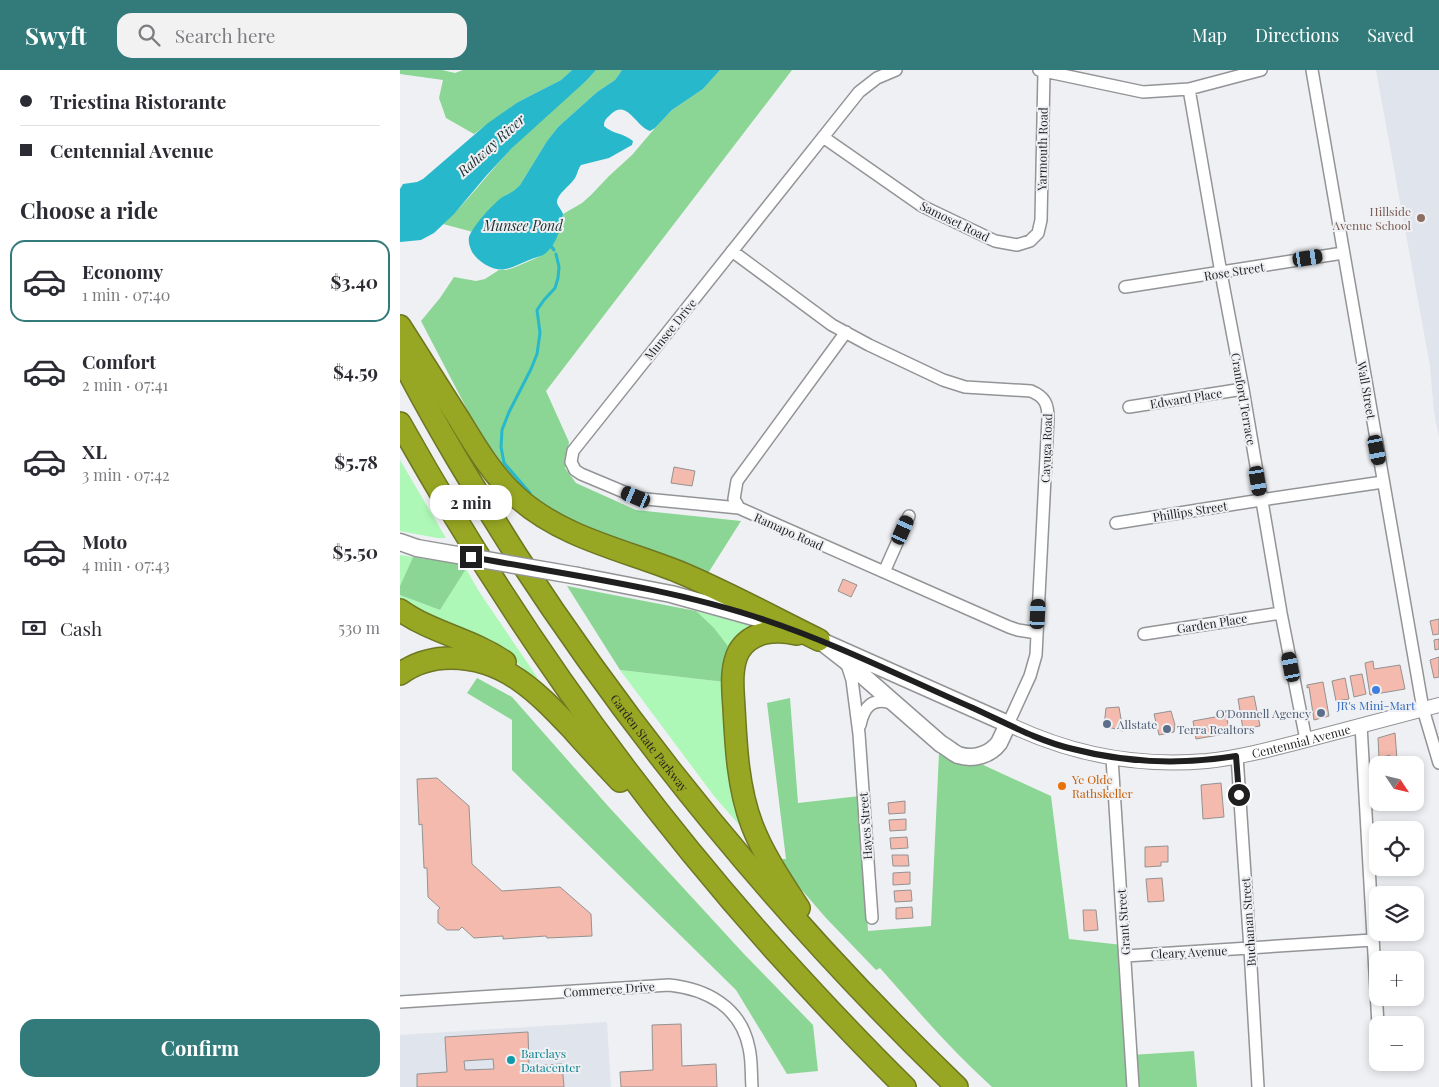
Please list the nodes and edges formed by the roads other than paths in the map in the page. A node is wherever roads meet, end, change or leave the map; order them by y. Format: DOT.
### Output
graph roads {
  1 [pos="896,70"];
  2 [pos="1042,70"];
  3 [pos="1261,70"];
  4 [pos="1312,70"];
  5 [pos="1189,89"];
  6 [pos="823,137"];
  7 [pos="1039,228"];
  8 [pos="732,251"];
  9 [pos="1343,253"];
  10 [pos="1221,273"];
  11 [pos="1125,287"];
  12 [pos="400,326"];
  13 [pos="846,332"];
  14 [pos="400,356"];
  15 [pos="1243,389"];
  16 [pos="1129,407"];
  17 [pos="400,423"];
  18 [pos="1383,482"];
  19 [pos="1261,500"];
  20 [pos="738,508"];
  21 [pos="909,516"];
  22 [pos="1116,523"];
  23 [pos="400,542"];
  24 [pos="400,546"];
  25 [pos="417,548"];
  26 [pos="884,572"];
  27 [pos="400,610"];
  28 [pos="1281,613"];
  29 [pos="1037,633"];
  30 [pos="1144,634"];
  31 [pos="819,640"];
  32 [pos="846,662"];
  33 [pos="400,674"];
  34 [pos="896,704"];
  35 [pos="1439,705"];
  36 [pos="550,706"];
  37 [pos="1423,709"];
  38 [pos="1008,724"];
  39 [pos="1360,725"];
  40 [pos="859,734"];
  41 [pos="1306,740"];
  42 [pos="1236,756"];
  43 [pos="1112,758"];
  44 [pos="1439,764"];
  45 [pos="1369,886"];
  46 [pos="872,918"];
  47 [pos="751,923"];
  48 [pos="1369,940"];
  49 [pos="1372,941"];
  50 [pos="1250,949"];
  51 [pos="1125,956"];
  52 [pos="400,1002"];
  53 [pos="879,1009"];
  54 [pos="1377,1016"];
  55 [pos="752,1087"];
  56 [pos="905,1087"];
  57 [pos="957,1087"];
  58 [pos="1133,1087"];
  59 [pos="1258,1087"];
  1 -- 6 [label="street, Munsee Drive"];
  2 -- 5 [label="street"];
  2 -- 7 [label="street, Yarmouth Road"];
  3 -- 5 [label="street"];
  4 -- 9 [label="street, Wall Street"];
  5 -- 10 [label="street, Cranford Terrace"];
  6 -- 7 [label="street, Samoset Road"];
  6 -- 8 [label="street, Munsee Drive"];
  8 -- 13 [label="street, Cayuga Road"];
  8 -- 20 [label="street, Munsee Drive"];
  9 -- 10 [label="street, Rose Street"];
  9 -- 18 [label="street, Wall Street"];
  10 -- 11 [label="street, Rose Street"];
  10 -- 15 [label="street, Cranford Terrace"];
  12 -- 31 [label="highway"];
  13 -- 20 [label="street, Ramapo Road"];
  13 -- 29 [label="street, Cayuga Road"];
  14 -- 53 [label="highway, Garden State Parkway"];
  15 -- 16 [label="street, Edward Place"];
  15 -- 19 [label="street, Cranford Terrace"];
  17 -- 47 [label="highway"];
  18 -- 19 [label="street, Phillips Street"];
  18 -- 37 [label="street, Wall Street"];
  19 -- 22 [label="street, Phillips Street"];
  19 -- 28 [label="street, Cranford Terrace"];
  20 -- 26 [label="street, Ramapo Road"];
  21 -- 26 [label="street"];
  23 -- 25 [label="main road, Centennial Avenue"];
  24 -- 25 [label="main road, Centennial Avenue"];
  25 -- 31 [label="main road, Centennial Avenue, bridge"];
  26 -- 29 [label="street, Ramapo Road"];
  27 -- 36 [label="highway"];
  28 -- 30 [label="street, Garden Place"];
  28 -- 41 [label="street, Cranford Terrace"];
  29 -- 38 [label="street, Cayuga Road"];
  31 -- 32 [label="main road"];
  31 -- 38 [label="main road, Centennial Avenue"];
  31 -- 53 [label="highway"];
  32 -- 34 [label="main road"];
  32 -- 40 [label="street, Hayes Street"];
  33 -- 36 [label="highway"];
  34 -- 38 [label="main road"];
  34 -- 40 [label="street, Hayes Street"];
  35 -- 37 [label="street, Centennial Avenue"];
  36 -- 47 [label="highway"];
  37 -- 39 [label="street, Centennial Avenue"];
  37 -- 44 [label="street, Wall Street"];
  38 -- 43 [label="street, Centennial Avenue"];
  39 -- 41 [label="street, Centennial Avenue"];
  39 -- 45 [label="street"];
  40 -- 46 [label="street, Hayes Street"];
  41 -- 42 [label="street, Centennial Avenue"];
  42 -- 43 [label="street, Centennial Avenue"];
  42 -- 50 [label="street, Buchanan Street"];
  43 -- 51 [label="street, Grant Street"];
  47 -- 56 [label="highway"];
  48 -- 50 [label="street, Cleary Avenue"];
  49 -- 54 [label="street"];
  50 -- 51 [label="street, Cleary Avenue"];
  50 -- 59 [label="street, Buchanan Street"];
  51 -- 58 [label="street, Grant Street"];
  52 -- 55 [label="street, Commerce Drive"];
  53 -- 57 [label="highway, Garden State Parkway"];
}
